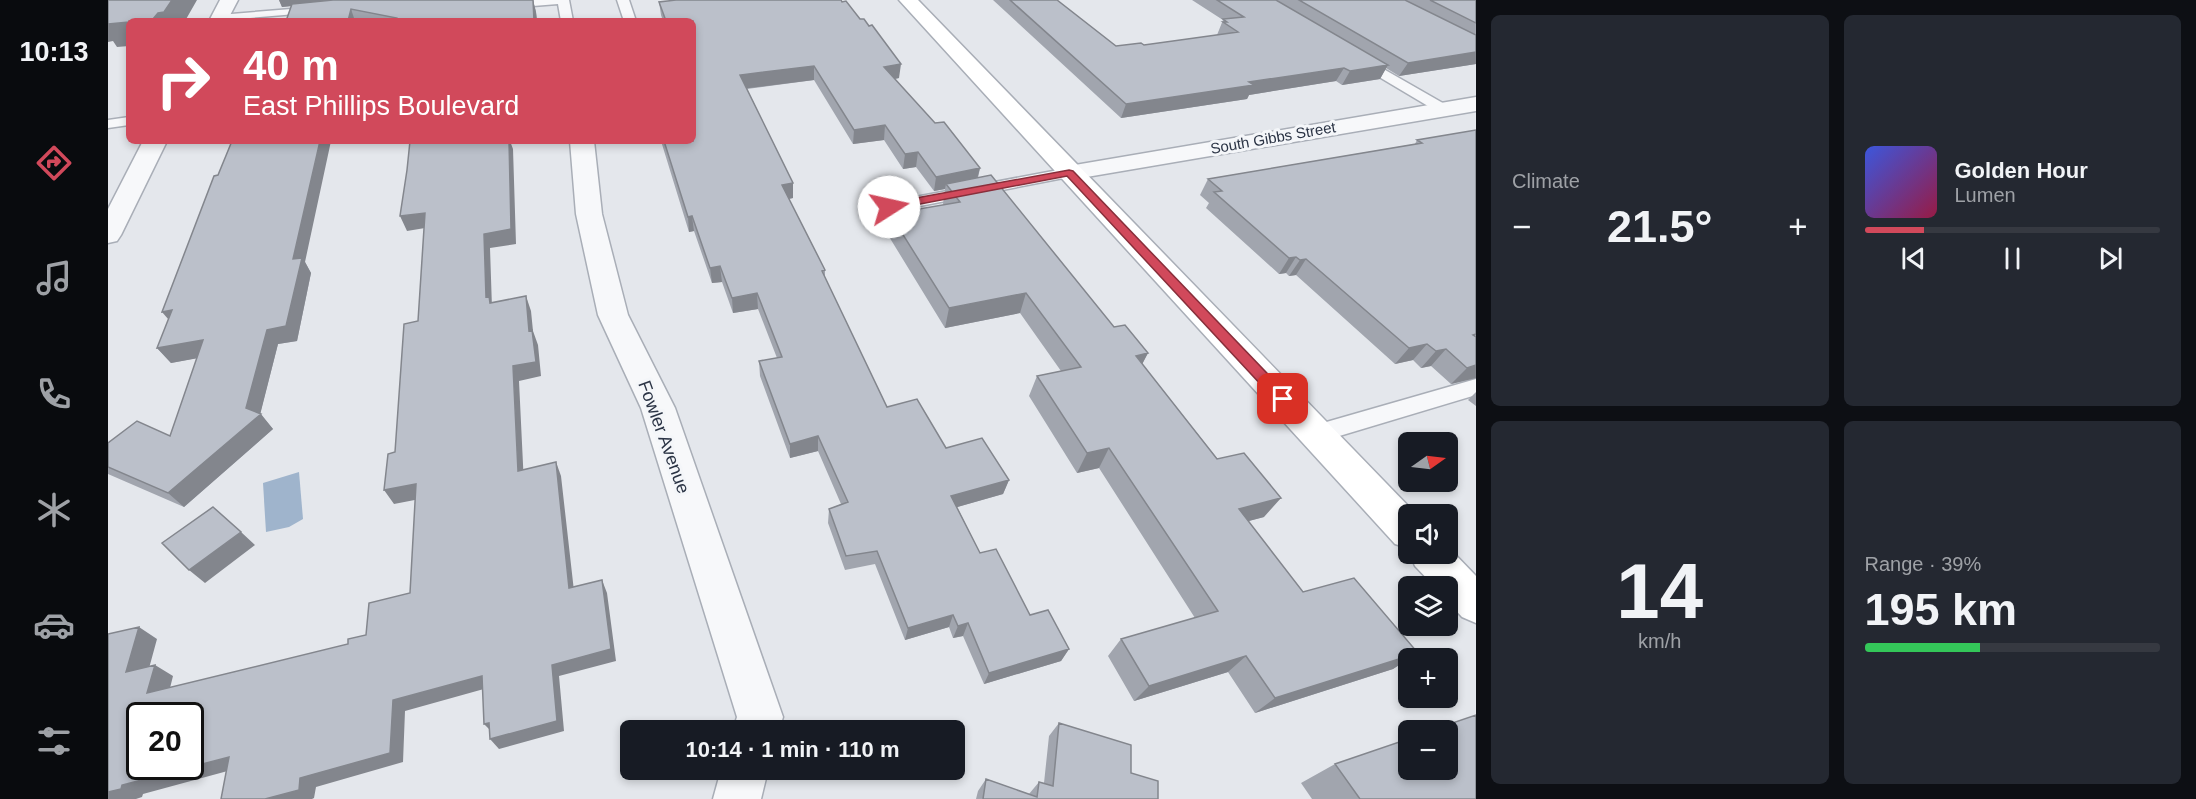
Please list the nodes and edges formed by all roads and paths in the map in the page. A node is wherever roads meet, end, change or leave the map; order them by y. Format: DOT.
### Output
graph roads {
  1 [pos="229,0"];
  2 [pos="561,0"];
  3 [pos="623,0"];
  4 [pos="908,0"];
  5 [pos="496,6"];
  6 [pos="333,8"];
  7 [pos="220,18"];
  8 [pos="238,18"];
  9 [pos="566,18"];
  10 [pos="629,18"];
  11 [pos="1350,55"];
  12 [pos="1476,104"];
  13 [pos="1443,109"];
  14 [pos="126,121"];
  15 [pos="108,124"];
  16 [pos="154,144"];
  17 [pos="582,144"];
  18 [pos="1069,173"];
  19 [pos="889,207"];
  20 [pos="108,235"];
  21 [pos="1476,387"];
  22 [pos="1316,434"];
  23 [pos="1398,521"];
  24 [pos="1438,564"];
  25 [pos="1476,604"];
  26 [pos="759,720"];
  27 [pos="742,780"];
  28 [pos="736,799"];
  1 -- 7 [label="street"];
  2 -- 5 [label="lane"];
  2 -- 9 [label="lane"];
  3 -- 10 [label="lane"];
  4 -- 18 [label="street"];
  6 -- 8 [label="lane"];
  11 -- 13 [label="lane"];
  12 -- 13 [label="street, South Gibbs Street"];
  13 -- 18 [label="street, South Gibbs Street"];
  14 -- 15 [label="lane"];
  16 -- 20 [label="street"];
  17 -- 26 [label="street, Fowler Avenue"];
  18 -- 19 [label="lane"];
  18 -- 22 [label="street"];
  21 -- 22 [label="lane"];
  22 -- 23 [label="street"];
  24 -- 25 [label="street"];
  27 -- 28 [label="street"];
}
